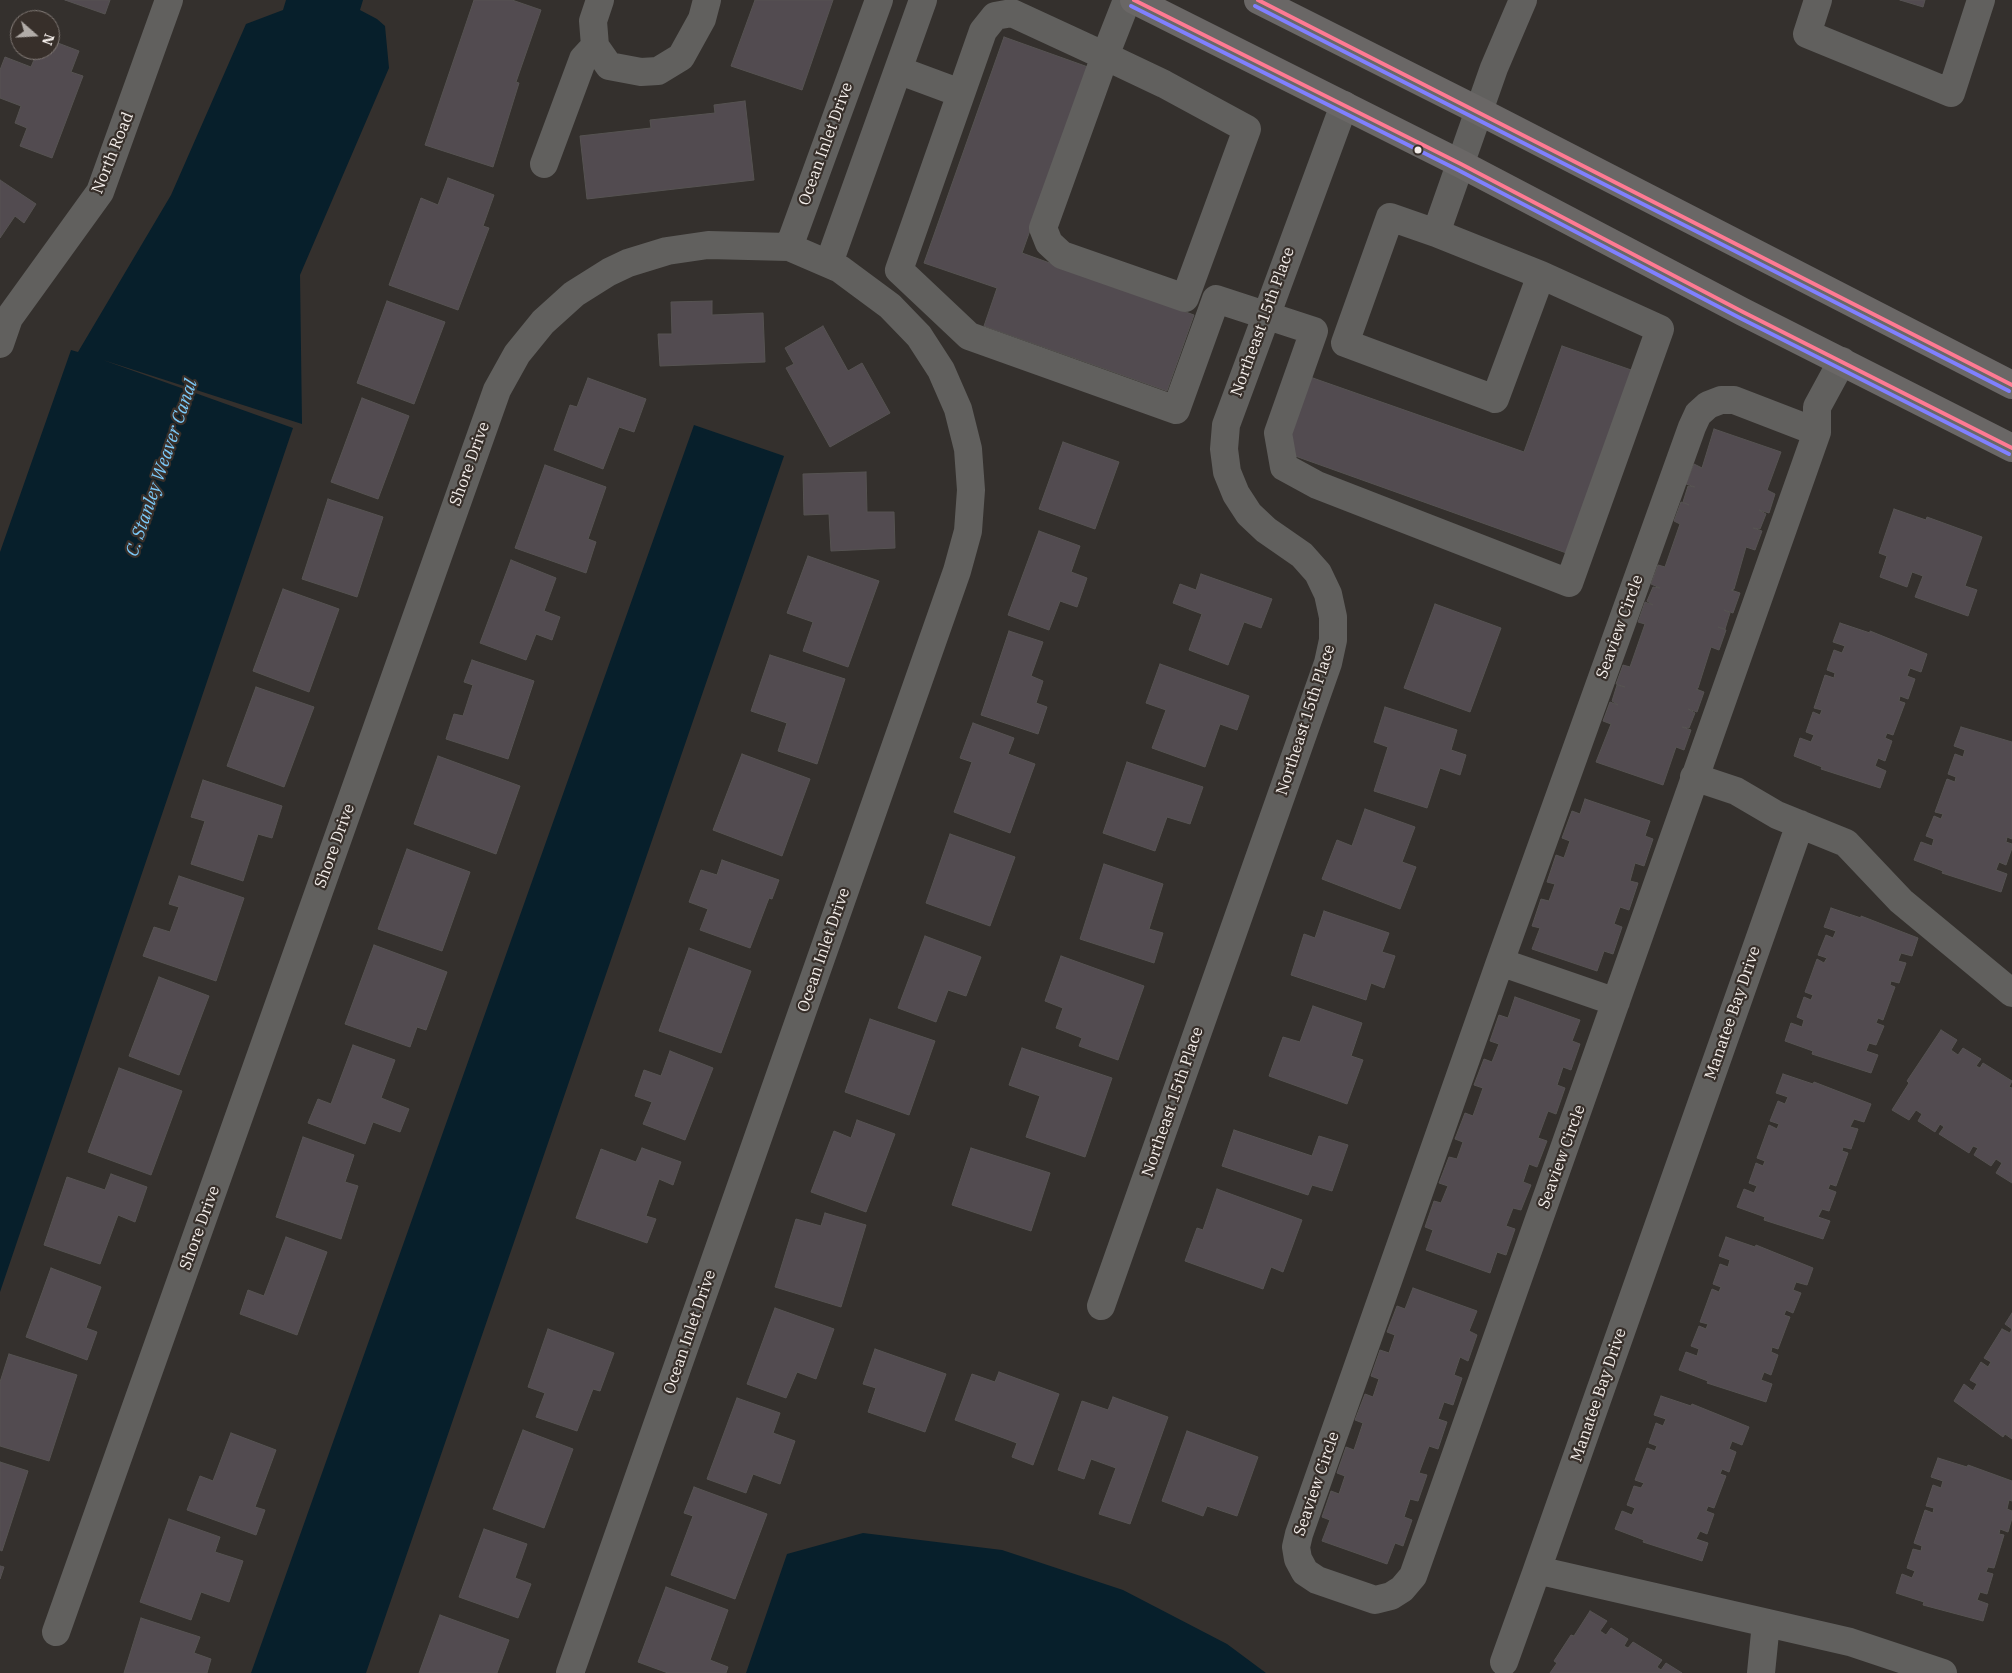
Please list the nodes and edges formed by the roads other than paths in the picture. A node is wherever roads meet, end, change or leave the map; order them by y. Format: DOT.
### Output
graph roads {
  1 [pos="169,0"];
  2 [pos="600,0"];
  3 [pos="707,0"];
  4 [pos="879,0"];
  5 [pos="923,0"];
  6 [pos="1127,0"];
  7 [pos="1134,0"];
  8 [pos="1258,0"];
  9 [pos="1523,0"];
  10 [pos="1818,0"];
  11 [pos="1981,0"];
  12 [pos="595,46"];
  13 [pos="1105,56"];
  14 [pos="898,70"];
  15 [pos="960,93"];
  16 [pos="1344,105"];
  17 [pos="1479,111"];
  18 [pos="544,164"];
  19 [pos="1461,164"];
  20 [pos="1436,233"];
  21 [pos="789,247"];
  22 [pos="830,263"];
  23 [pos="1541,274"];
  24 [pos="1185,298"];
  25 [pos="1216,299"];
  26 [pos="1266,314"];
  27 [pos="5,316"];
  28 [pos="1314,331"];
  29 [pos="1345,343"];
  30 [pos="0,344"];
  31 [pos="1842,360"];
  32 [pos="2012,385"];
  33 [pos="1818,432"];
  34 [pos="2012,448"];
  35 [pos="1694,777"];
  36 [pos="1800,824"];
  37 [pos="1500,962"];
  38 [pos="2012,993"];
  39 [pos="1616,1002"];
  40 [pos="1101,1306"];
  41 [pos="1537,1570"];
  42 [pos="1766,1623"];
  43 [pos="56,1632"];
  44 [pos="1504,1662"];
  45 [pos="570,1673"];
  46 [pos="1762,1673"];
  47 [pos="1943,1673"];
  1 -- 27 [label="street, North Road"];
  2 -- 12 [label="street"];
  3 -- 12 [label="street"];
  4 -- 21 [label="street, Ocean Inlet Drive"];
  5 -- 14 [label="street"];
  6 -- 13 [label="street"];
  7 -- 16 [label="main road"];
  8 -- 17 [label="main road"];
  9 -- 17 [label="street"];
  10 -- 11 [label="street"];
  12 -- 18 [label="street"];
  13 -- 15 [label="street"];
  13 -- 24 [label="street"];
  13 -- 24 [label="street"];
  14 -- 15 [label="street"];
  14 -- 22 [label="street"];
  15 -- 25 [label="street"];
  16 -- 19 [label="main road"];
  16 -- 26 [label="street, Northeast 15th Place"];
  17 -- 19 [label="street"];
  17 -- 32 [label="main road"];
  19 -- 20 [label="street"];
  19 -- 31 [label="main road"];
  20 -- 23 [label="street"];
  20 -- 29 [label="street"];
  21 -- 22 [label="street, Ocean Inlet Drive"];
  21 -- 43 [label="street, Shore Drive"];
  22 -- 45 [label="street, Ocean Inlet Drive"];
  23 -- 28 [label="street"];
  23 -- 29 [label="street"];
  24 -- 25 [label="street"];
  25 -- 26 [label="street"];
  26 -- 28 [label="street"];
  26 -- 40 [label="street, Northeast 15th Place"];
  27 -- 30 [label="street, North Road"];
  28 -- 29 [label="street"];
  31 -- 33 [label="street, Seaview Circle"];
  31 -- 34 [label="main road"];
  33 -- 35 [label="street, Seaview Circle"];
  33 -- 37 [label="street, Seaview Circle"];
  35 -- 36 [label="street"];
  35 -- 39 [label="street, Seaview Circle"];
  36 -- 38 [label="street"];
  36 -- 41 [label="street, Manatee Bay Drive"];
  37 -- 39 [label="street"];
  37 -- 39 [label="street, Seaview Circle"];
  41 -- 42 [label="street"];
  41 -- 44 [label="street, Manatee Bay Drive"];
  42 -- 46 [label="street"];
  42 -- 47 [label="street"];
}
